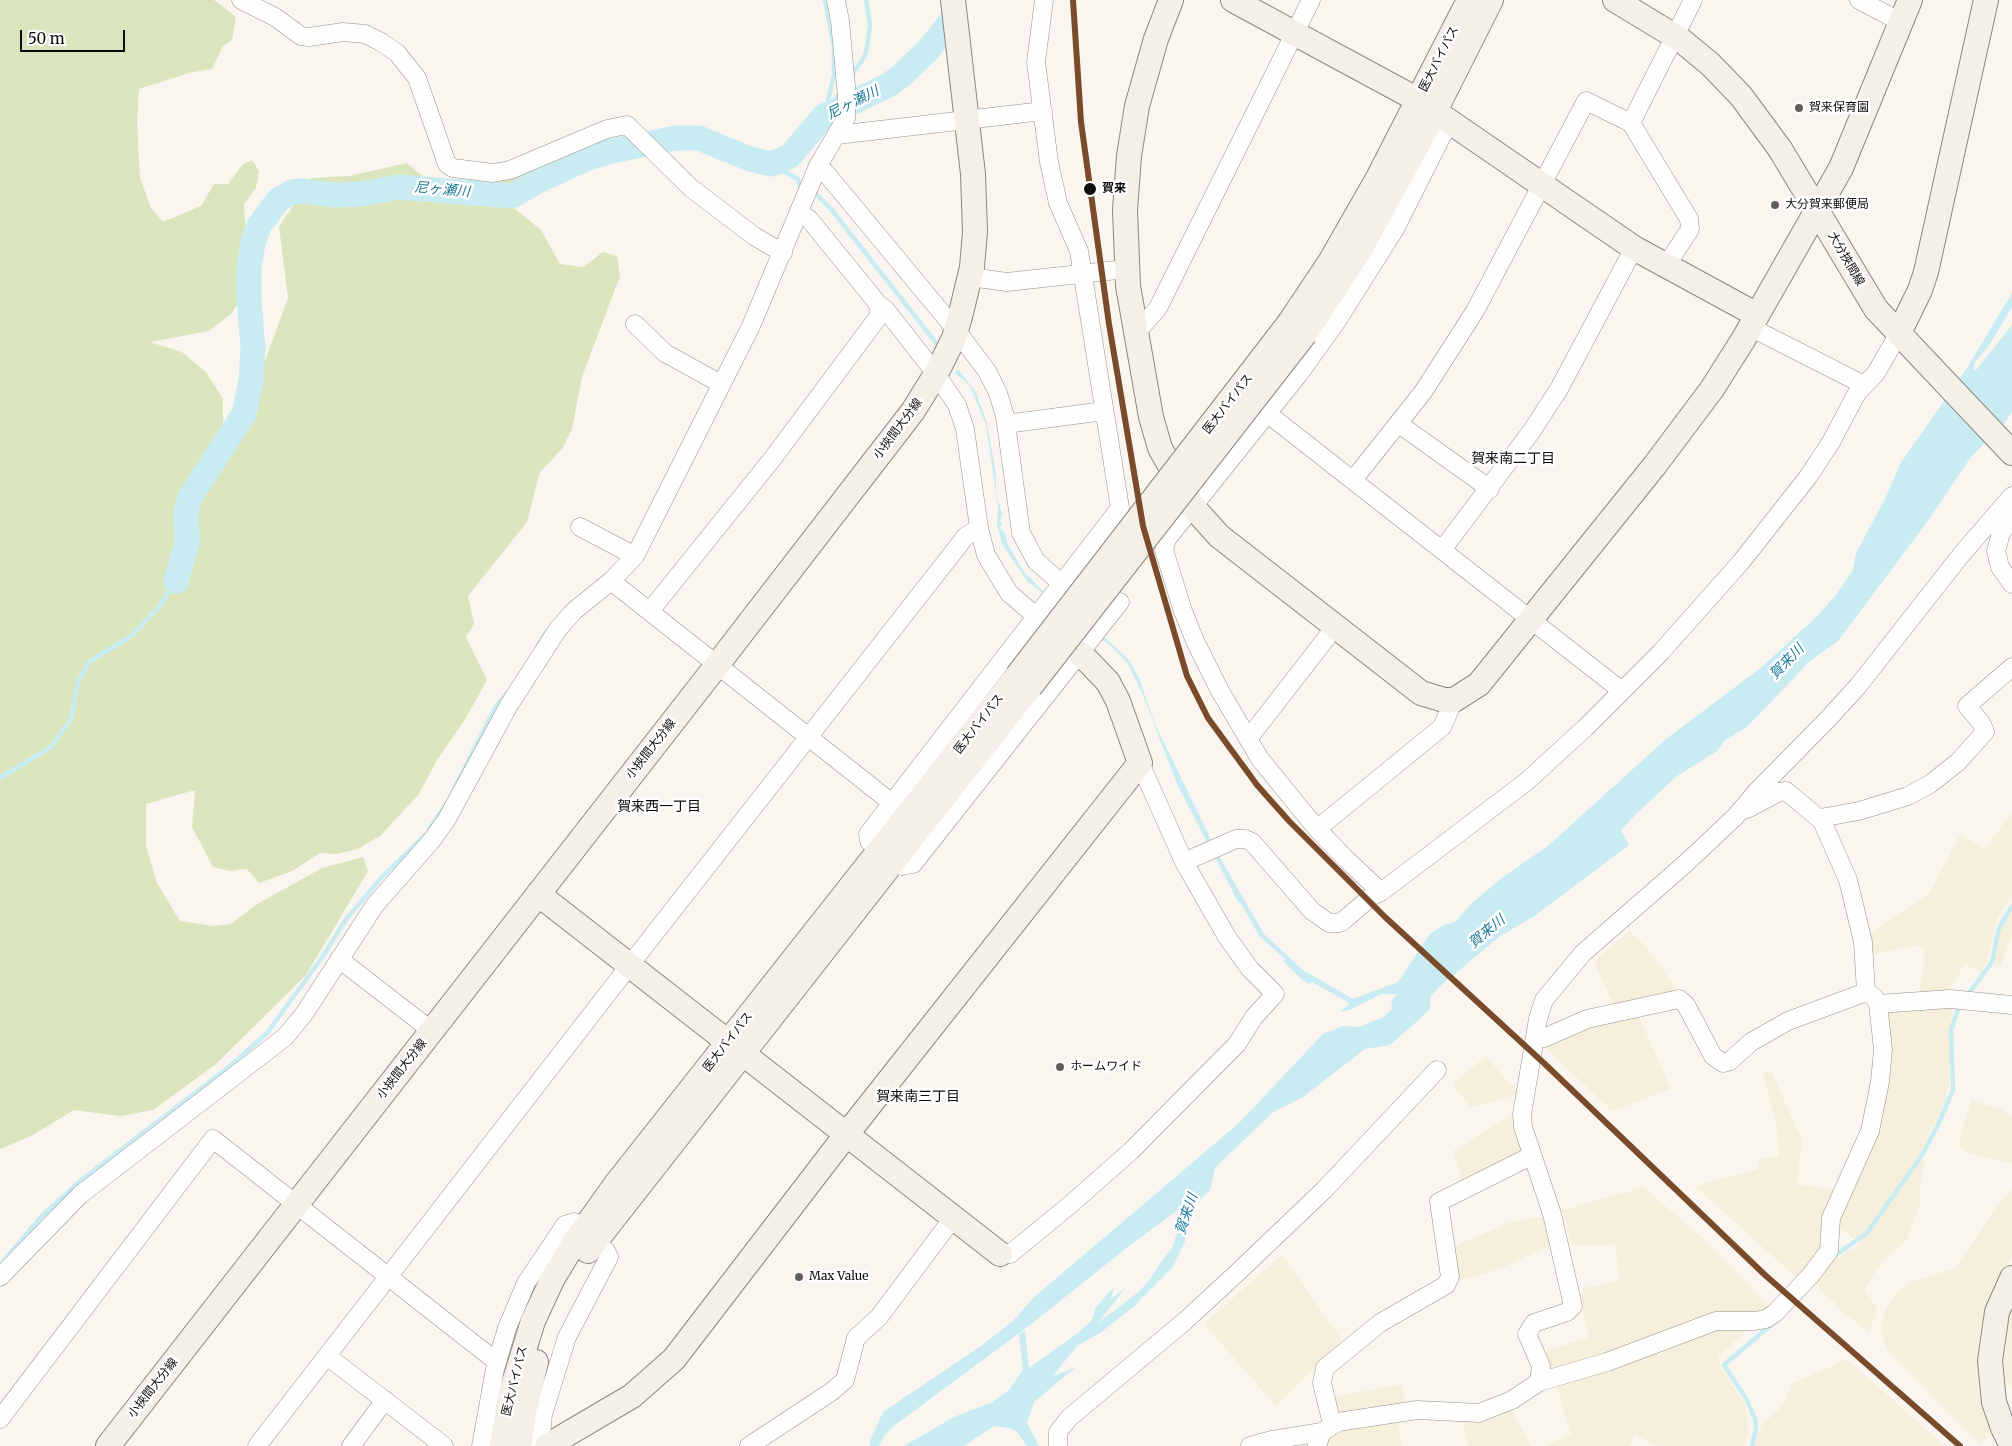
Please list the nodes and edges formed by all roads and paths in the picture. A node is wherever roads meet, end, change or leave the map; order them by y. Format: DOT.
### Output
graph roads {
  1 [pos="241,0"];
  2 [pos="836,0"];
  3 [pos="953,0"];
  4 [pos="1044,0"];
  5 [pos="1171,0"];
  6 [pos="1233,0"];
  7 [pos="1311,0"];
  8 [pos="1469,0"];
  9 [pos="1491,0"];
  10 [pos="1615,0"];
  11 [pos="1693,0"];
  12 [pos="1859,0"];
  13 [pos="1910,0"];
  14 [pos="1986,0"];
  15 [pos="1901,22"];
  16 [pos="1294,34"];
  17 [pos="1675,36"];
  18 [pos="1434,110"];
  19 [pos="1042,111"];
  20 [pos="967,119"];
  21 [pos="1631,123"];
  22 [pos="837,135"];
  23 [pos="815,172"];
  24 [pos="1541,182"];
  25 [pos="803,205"];
  26 [pos="1818,210"];
  27 [pos="1634,248"];
  28 [pos="783,253"];
  29 [pos="1666,266"];
  30 [pos="1126,269"];
  31 [pos="1082,274"];
  32 [pos="970,277"];
  33 [pos="878,304"];
  34 [pos="1754,321"];
  35 [pos="635,324"];
  36 [pos="1136,333"];
  37 [pos="1905,340"];
  38 [pos="946,354"];
  39 [pos="721,384"];
  40 [pos="1864,385"];
  41 [pos="1104,411"];
  42 [pos="1268,414"];
  43 [pos="1006,424"];
  44 [pos="1399,424"];
  45 [pos="2012,453"];
  46 [pos="1353,480"];
  47 [pos="1490,489"];
  48 [pos="2012,496"];
  49 [pos="1193,507"];
  50 [pos="2012,518"];
  51 [pos="580,527"];
  52 [pos="979,528"];
  53 [pos="1442,550"];
  54 [pos="635,556"];
  55 [pos="611,581"];
  56 [pos="1062,584"];
  57 [pos="2012,584"];
  58 [pos="1120,602"];
  59 [pos="650,611"];
  60 [pos="1037,617"];
  61 [pos="1532,620"];
  62 [pos="1335,627"];
  63 [pos="1081,654"];
  64 [pos="717,664"];
  65 [pos="2012,667"];
  66 [pos="1622,691"];
  67 [pos="1454,700"];
  68 [pos="810,737"];
  69 [pos="1248,740"];
  70 [pos="1140,762"];
  71 [pos="892,803"];
  72 [pos="1735,817"];
  73 [pos="1820,818"];
  74 [pos="1317,829"];
  75 [pos="887,855"];
  76 [pos="1184,862"];
  77 [pos="1381,892"];
  78 [pos="538,894"];
  79 [pos="339,960"];
  80 [pos="629,966"];
  81 [pos="1872,998"];
  82 [pos="2012,1005"];
  83 [pos="432,1030"];
  84 [pos="1535,1039"];
  85 [pos="735,1048"];
  86 [pos="1437,1070"];
  87 [pos="846,1135"];
  88 [pos="1531,1156"];
  89 [pos="296,1204"];
  90 [pos="953,1218"];
  91 [pos="587,1243"];
  92 [pos="1000,1254"];
  93 [pos="0,1277"];
  94 [pos="389,1277"];
  95 [pos="2012,1278"];
  96 [pos="327,1356"];
  97 [pos="497,1362"];
  98 [pos="1540,1382"];
  99 [pos="385,1400"];
  100 [pos="0,1419"];
  101 [pos="1324,1434"];
  102 [pos="108,1446"];
  103 [pos="257,1446"];
  104 [pos="351,1446"];
  105 [pos="444,1446"];
  106 [pos="481,1446"];
  107 [pos="502,1446"];
  108 [pos="519,1446"];
  109 [pos="540,1446"];
  110 [pos="547,1446"];
  111 [pos="749,1446"];
  112 [pos="1058,1446"];
  113 [pos="1250,1446"];
  114 [pos="2012,1446"];
  1 -- 28 [label="street"];
  2 -- 22 [label="street"];
  3 -- 20 [label="street, 小挾間大分線"];
  4 -- 19 [label="street"];
  5 -- 30 [label="street"];
  6 -- 16 [label="street"];
  7 -- 16 [label="street"];
  8 -- 18 [label="street, 医大バイパス"];
  9 -- 18 [label="street, 医大バイパス"];
  10 -- 17 [label="street, 大分挾間線"];
  11 -- 17 [label="street"];
  12 -- 15 [label="street"];
  13 -- 15 [label="street"];
  14 -- 37 [label="street"];
  15 -- 26 [label="street"];
  16 -- 18 [label="street"];
  16 -- 36 [label="street"];
  17 -- 21 [label="street"];
  17 -- 26 [label="street, 大分挾間線"];
  18 -- 24 [label="street"];
  18 -- 42 [label="street"];
  18 -- 75 [label="street, 医大バイパス, bridge"];
  19 -- 20 [label="street"];
  19 -- 31 [label="street"];
  20 -- 22 [label="street"];
  20 -- 32 [label="street, 小挾間大分線"];
  21 -- 24 [label="street"];
  21 -- 29 [label="street"];
  22 -- 23 [label="street"];
  23 -- 25 [label="street"];
  23 -- 38 [label="street"];
  24 -- 27 [label="street"];
  24 -- 44 [label="street"];
  25 -- 28 [label="street"];
  25 -- 33 [label="street"];
  26 -- 34 [label="street"];
  26 -- 37 [label="street, 大分挾間線"];
  27 -- 29 [label="street"];
  27 -- 47 [label="street"];
  28 -- 39 [label="street"];
  29 -- 34 [label="street"];
  30 -- 31 [label="street"];
  30 -- 36 [label="street"];
  31 -- 32 [label="street"];
  31 -- 41 [label="street"];
  32 -- 38 [label="street, 小挾間大分線"];
  33 -- 38 [label="street"];
  33 -- 59 [label="street"];
  34 -- 40 [label="street"];
  34 -- 61 [label="street"];
  35 -- 39 [label="street"];
  36 -- 49 [label="street"];
  37 -- 40 [label="street"];
  37 -- 45 [label="street, 大分挾間線"];
  38 -- 43 [label="street"];
  38 -- 52 [label="street"];
  38 -- 64 [label="street, 小挾間大分線"];
  39 -- 54 [label="street"];
  40 -- 66 [label="street"];
  41 -- 43 [label="street"];
  41 -- 56 [label="street"];
  42 -- 46 [label="street"];
  42 -- 49 [label="street"];
  43 -- 56 [label="street"];
  44 -- 46 [label="street"];
  44 -- 47 [label="street"];
  46 -- 53 [label="street"];
  47 -- 53 [label="street"];
  48 -- 72 [label="street"];
  49 -- 62 [label="street"];
  49 -- 69 [label="street"];
  50 -- 57 [label="street"];
  51 -- 54 [label="street"];
  52 -- 60 [label="street"];
  52 -- 68 [label="street"];
  53 -- 61 [label="street"];
  54 -- 55 [label="street"];
  55 -- 59 [label="street"];
  55 -- 79 [label="street"];
  56 -- 60 [label="street"];
  58 -- 63 [label="street"];
  59 -- 64 [label="street"];
  60 -- 63 [label="street"];
  60 -- 71 [label="street"];
  61 -- 66 [label="street"];
  61 -- 67 [label="street"];
  62 -- 67 [label="street"];
  62 -- 69 [label="street"];
  63 -- 70 [label="street"];
  63 -- 75 [label="street"];
  64 -- 68 [label="street"];
  64 -- 78 [label="street, 小挾間大分線"];
  65 -- 73 [label="street"];
  66 -- 77 [label="street"];
  67 -- 74 [label="street"];
  68 -- 71 [label="street"];
  68 -- 80 [label="street"];
  69 -- 74 [label="street"];
  70 -- 76 [label="street"];
  70 -- 87 [label="street"];
  71 -- 75 [label="street"];
  72 -- 73 [label="street"];
  72 -- 84 [label="street"];
  73 -- 81 [label="street"];
  74 -- 77 [label="street"];
  75 -- 85 [label="street, 医大バイパス"];
  76 -- 77 [label="street"];
  76 -- 92 [label="street"];
  78 -- 80 [label="street"];
  78 -- 83 [label="street, 小挾間大分線"];
  79 -- 83 [label="street"];
  79 -- 93 [label="street"];
  80 -- 85 [label="street"];
  80 -- 94 [label="street"];
  81 -- 82 [label="street"];
  81 -- 84 [label="street"];
  81 -- 98 [label="street"];
  83 -- 89 [label="street, 小挾間大分線"];
  84 -- 88 [label="street"];
  85 -- 87 [label="street"];
  85 -- 91 [label="street, 医大バイパス"];
  86 -- 112 [label="street"];
  87 -- 90 [label="street"];
  87 -- 110 [label="street"];
  88 -- 98 [label="street"];
  88 -- 101 [label="street"];
  89 -- 94 [label="street"];
  89 -- 100 [label="street"];
  89 -- 102 [label="street, 小挾間大分線"];
  90 -- 92 [label="street"];
  90 -- 111 [label="street"];
  91 -- 97 [label="street"];
  91 -- 107 [label="street, 医大バイパス"];
  91 -- 108 [label="street"];
  91 -- 109 [label="street"];
  94 -- 96 [label="street"];
  94 -- 97 [label="street"];
  95 -- 114 [label="street"];
  96 -- 99 [label="street"];
  96 -- 103 [label="street"];
  97 -- 106 [label="street"];
  98 -- 101 [label="street"];
  99 -- 104 [label="street"];
  99 -- 105 [label="street"];
  101 -- 113 [label="street"];
}
